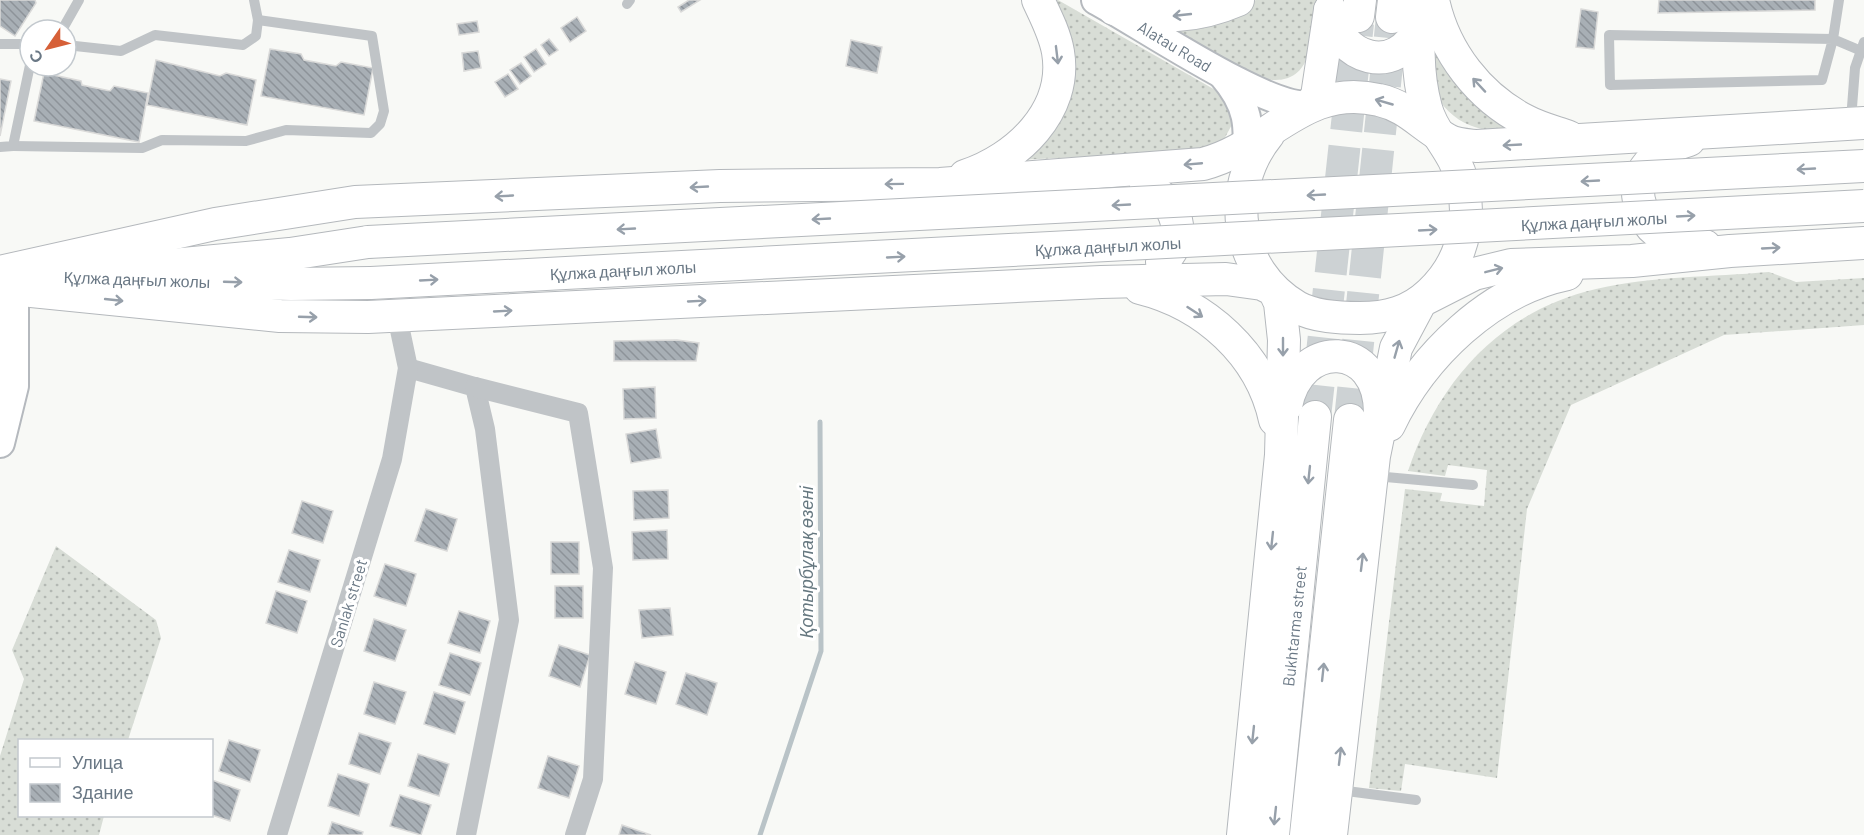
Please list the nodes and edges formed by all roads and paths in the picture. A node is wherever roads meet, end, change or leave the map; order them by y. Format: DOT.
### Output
graph roads {
  1 [pos="79,0"];
  2 [pos="254,0"];
  3 [pos="1038,0"];
  4 [pos="1238,0"];
  5 [pos="1839,0"];
  6 [pos="1105,5"];
  7 [pos="1345,7"];
  8 [pos="1412,9"];
  9 [pos="69,18"];
  10 [pos="258,20"];
  11 [pos="1833,39"];
  12 [pos="0,44"];
  13 [pos="18,44"];
  14 [pos="78,46"];
  15 [pos="1862,46"];
  16 [pos="1222,75"];
  17 [pos="27,78"];
  18 [pos="1310,105"];
  19 [pos="1280,123"];
  20 [pos="1858,123"];
  21 [pos="1434,130"];
  22 [pos="1719,132"];
  23 [pos="1584,142"];
  24 [pos="13,146"];
  25 [pos="1248,146"];
  26 [pos="0,147"];
  27 [pos="1864,166"];
  28 [pos="1065,174"];
  29 [pos="1244,182"];
  30 [pos="940,184"];
  31 [pos="1864,206"];
  32 [pos="1864,243"];
  33 [pos="1730,251"];
  34 [pos="1632,261"];
  35 [pos="48,276"];
  36 [pos="3,282"];
  37 [pos="1109,282"];
  38 [pos="1274,290"];
  39 [pos="1421,301"];
  40 [pos="397,316"];
  41 [pos="408,368"];
  42 [pos="475,387"];
  43 [pos="1315,417"];
  44 [pos="1350,420"];
  45 [pos="1282,442"];
  46 [pos="0,443"];
  47 [pos="1375,457"];
  48 [pos="1473,485"];
  49 [pos="1336,790"];
  50 [pos="1416,800"];
  51 [pos="277,835"];
  52 [pos="466,835"];
  53 [pos="575,835"];
  54 [pos="1243,835"];
  55 [pos="1273,835"];
  56 [pos="1306,835"];
  57 [pos="1331,835"];
  1 -- 9 [label="lane"];
  2 -- 10 [label="lane"];
  3 -- 30 [label="main road, one-way"];
  4 -- 6 [label="main road, one-way"];
  5 -- 11 [label="lane"];
  6 -- 16 [label="main road, Alatau Road"];
  7 -- 8 [label="main road"];
  7 -- 18 [label="main road"];
  8 -- 21 [label="main road"];
  23 -- 8 [label="main road, one-way"];
  10 -- 14 [label="lane"];
  10 -- 24 [label="lane"];
  11 -- 11 [label="lane"];
  11 -- 15 [label="lane"];
  12 -- 13 [label="lane"];
  15 -- 20 [label="lane"];
  16 -- 18 [label="main road"];
  16 -- 25 [label="main road"];
  17 -- 24 [label="lane"];
  18 -- 19 [label="main road"];
  21 -- 18 [label="main road, one-way"];
  19 -- 25 [label="main road"];
  19 -- 29 [label="main road"];
  20 -- 22 [label="main road"];
  23 -- 21 [label="main road, one-way"];
  21 -- 39 [label="main road"];
  22 -- 23 [label="main road"];
  22 -- 33 [label="main road"];
  24 -- 26 [label="lane"];
  25 -- 28 [label="main road, one-way"];
  25 -- 29 [label="main road"];
  27 -- 35 [label="main road, Құлжа даңғыл жолы, one-way, bridge"];
  28 -- 30 [label="main road"];
  28 -- 37 [label="main road"];
  29 -- 38 [label="main road"];
  30 -- 36 [label="main road, one-way"];
  35 -- 31 [label="main road, Құлжа даңғыл жолы, one-way, bridge"];
  33 -- 32 [label="main road, one-way"];
  33 -- 34 [label="main road"];
  39 -- 34 [label="main road, one-way"];
  34 -- 47 [label="main road"];
  35 -- 36 [label="main road"];
  36 -- 40 [label="main road, one-way"];
  36 -- 46 [label="main road"];
  37 -- 38 [label="main road"];
  40 -- 37 [label="main road, one-way"];
  37 -- 45 [label="main road, one-way"];
  38 -- 39 [label="main road"];
  38 -- 45 [label="main road, one-way"];
  47 -- 39 [label="main road, one-way"];
  40 -- 41 [label="street"];
  41 -- 42 [label="street"];
  41 -- 51 [label="street, Sanlak street"];
  42 -- 52 [label="street"];
  42 -- 53 [label="street"];
  43 -- 55 [label="main road, Bukhtarma street, one-way"];
  56 -- 44 [label="main road, Bukhtarma street, one-way"];
  45 -- 47 [label="main road"];
  45 -- 54 [label="main road, one-way"];
  47 -- 48 [label="lane"];
  49 -- 47 [label="main road, one-way"];
  49 -- 50 [label="lane"];
  49 -- 57 [label="main road"];
}
